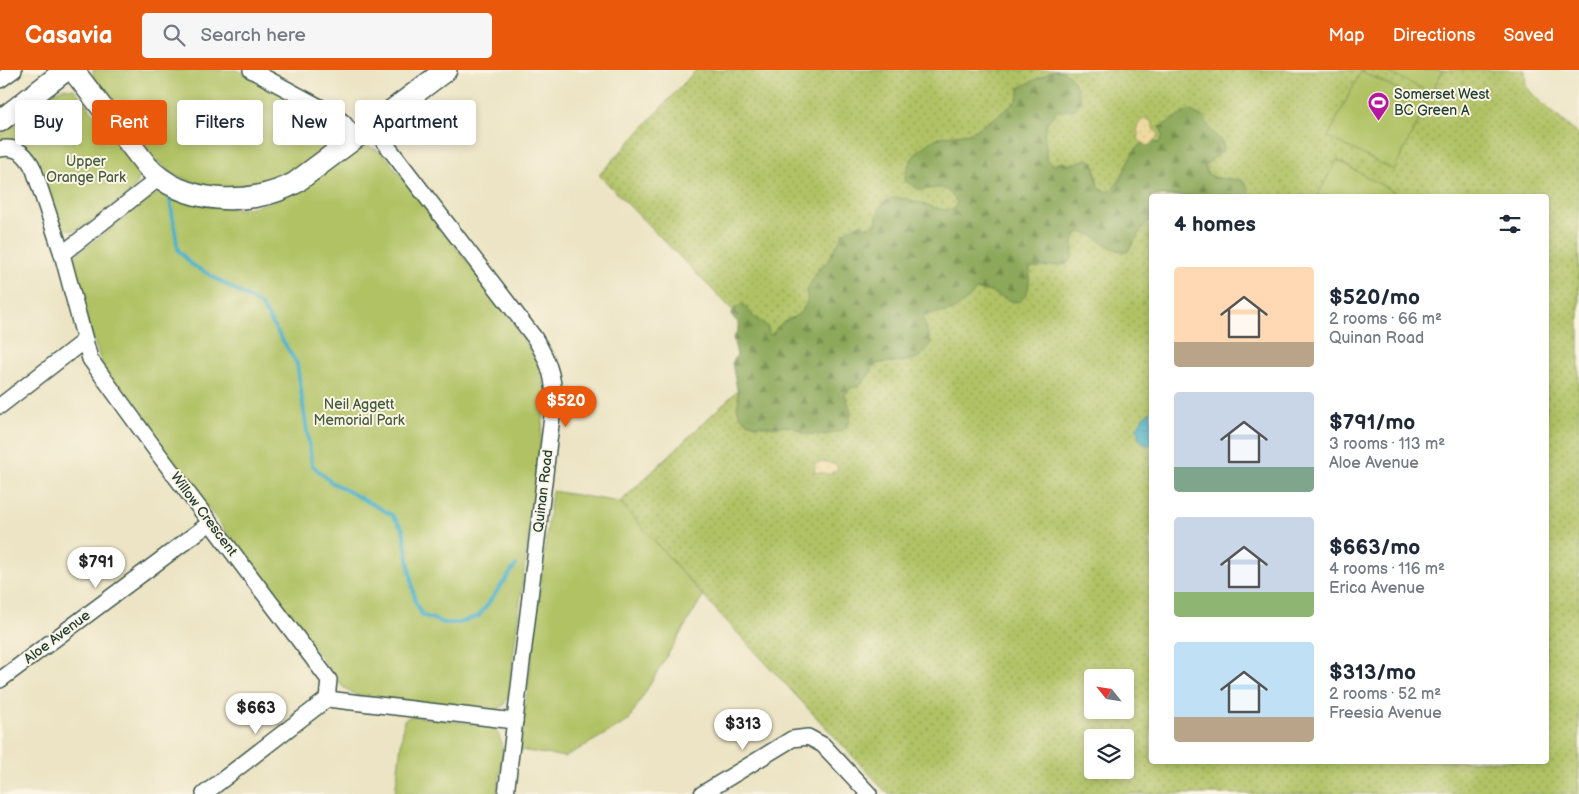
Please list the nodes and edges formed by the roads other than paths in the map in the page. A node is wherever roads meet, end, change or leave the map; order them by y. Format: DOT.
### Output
graph roads {
  1 [pos="14,70"];
  2 [pos="47,70"];
  3 [pos="66,70"];
  4 [pos="74,70"];
  5 [pos="251,70"];
  6 [pos="446,70"];
  7 [pos="0,80"];
  8 [pos="406,100"];
  9 [pos="0,106"];
  10 [pos="0,121"];
  11 [pos="355,128"];
  12 [pos="355,138"];
  13 [pos="374,145"];
  14 [pos="0,149"];
  15 [pos="159,178"];
  16 [pos="62,254"];
  17 [pos="85,340"];
  18 [pos="0,406"];
  19 [pos="210,522"];
  20 [pos="0,680"];
  21 [pos="327,699"];
  22 [pos="515,721"];
  23 [pos="204,794"];
  24 [pos="506,794"];
  25 [pos="702,794"];
  26 [pos="869,794"];
  1 -- 7 [label="street"];
  2 -- 9 [label="street"];
  3 -- 10 [label="street"];
  4 -- 15 [label="street"];
  5 -- 11 [label="street, Quinan Road"];
  6 -- 8 [label="street"];
  12 -- 15 [label="street"];
  13 -- 22 [label="street, Quinan Road"];
  14 -- 16 [label="street, Willow Crescent"];
  15 -- 16 [label="street"];
  16 -- 17 [label="street, Willow Crescent"];
  17 -- 18 [label="street"];
  17 -- 19 [label="street, Willow Crescent"];
  19 -- 20 [label="street, Aloe Avenue"];
  19 -- 21 [label="street, Willow Crescent"];
  21 -- 22 [label="street"];
  21 -- 23 [label="street"];
  22 -- 24 [label="street, Quinan Road"];
  25 -- 26 [label="street"];
}
